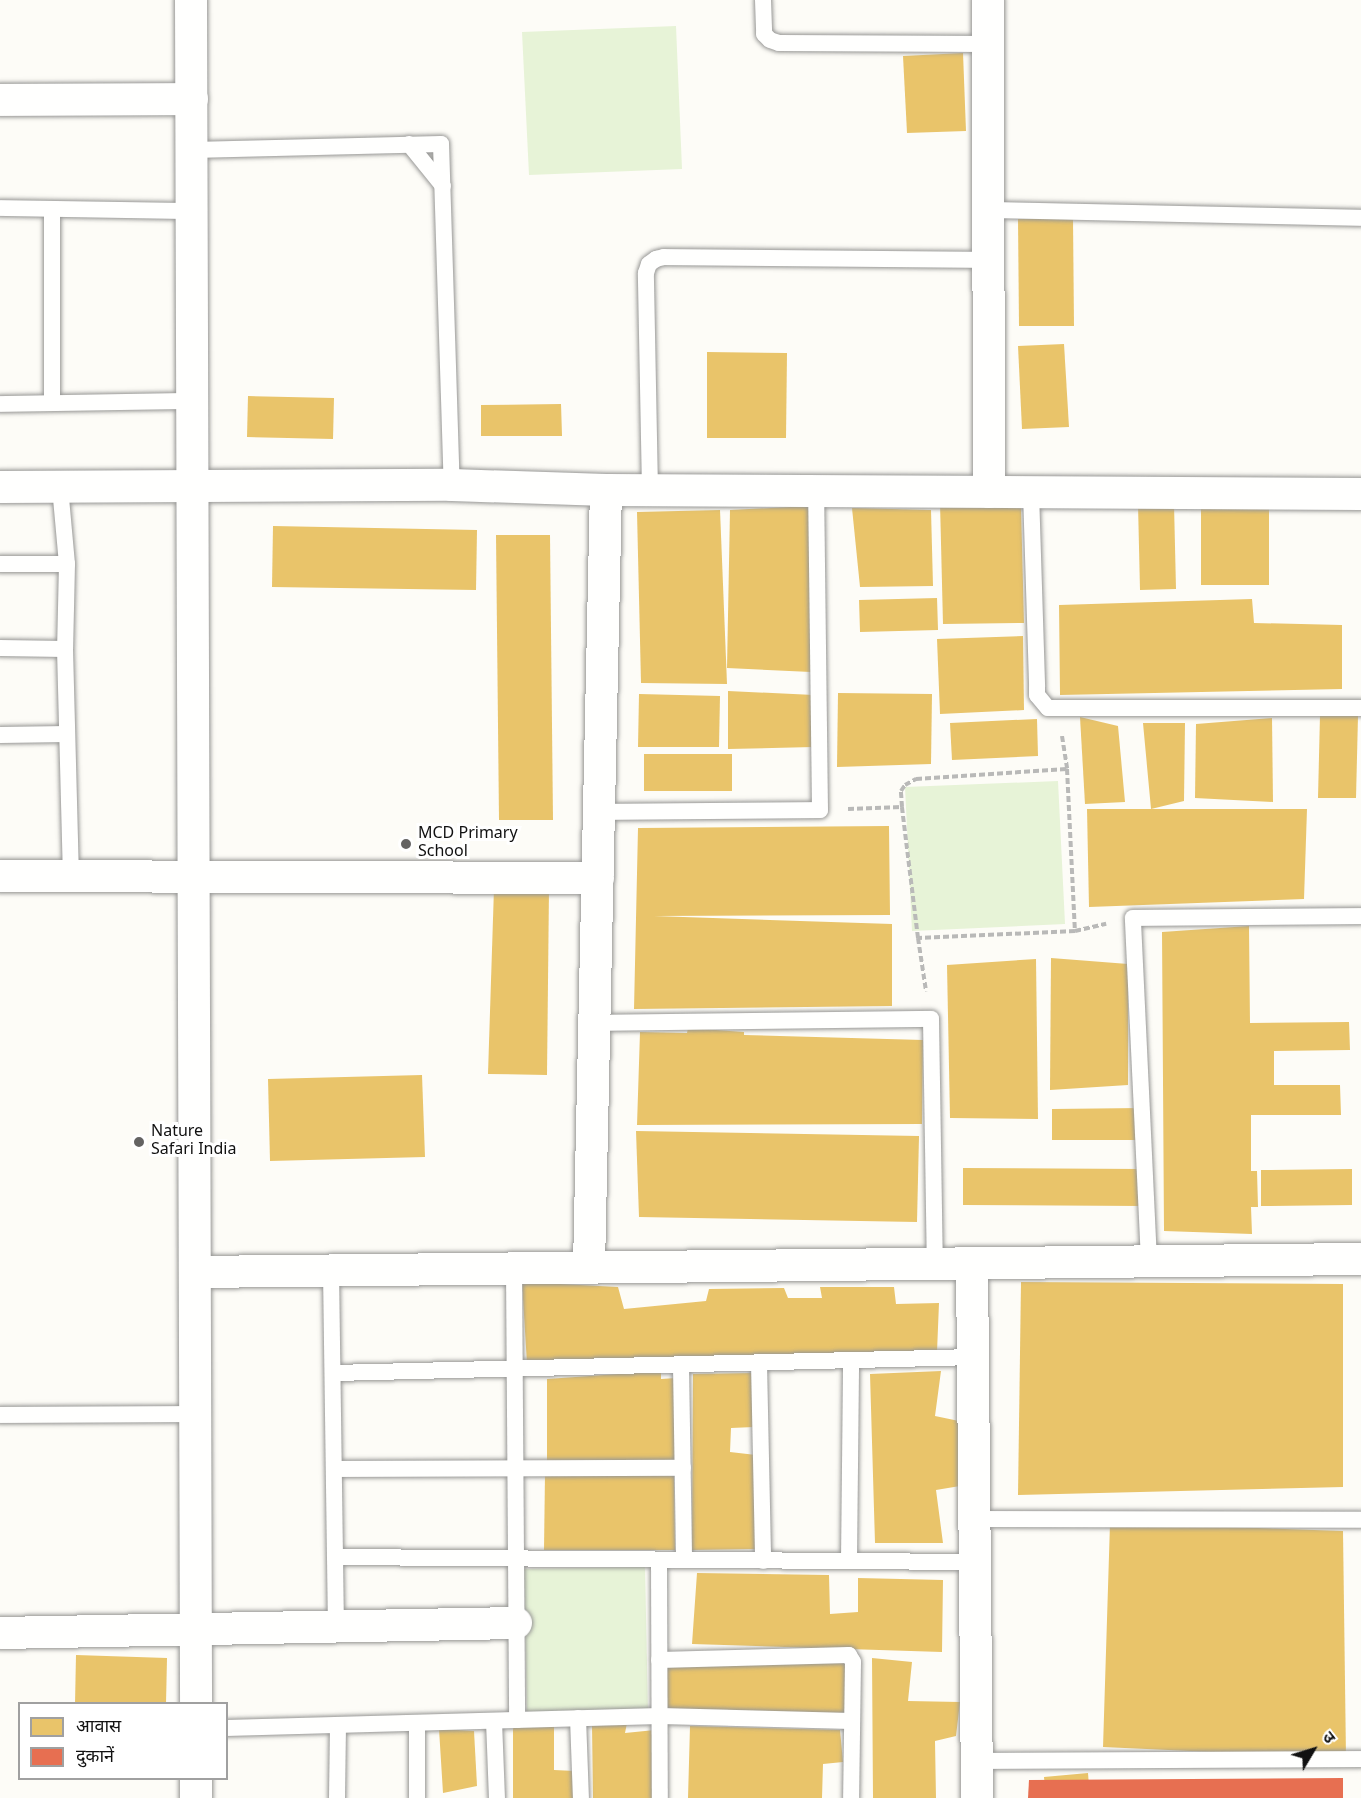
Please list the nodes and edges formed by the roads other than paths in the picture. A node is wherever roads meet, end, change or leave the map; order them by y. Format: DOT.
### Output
graph roads {
  1 [pos="191,0"];
  2 [pos="763,0"];
  3 [pos="988,0"];
  4 [pos="988,44"];
  5 [pos="192,99"];
  6 [pos="0,100"];
  7 [pos="409,144"];
  8 [pos="192,150"];
  9 [pos="443,186"];
  10 [pos="0,208"];
  11 [pos="51,209"];
  12 [pos="988,210"];
  13 [pos="192,211"];
  14 [pos="1361,218"];
  15 [pos="988,260"];
  16 [pos="192,401"];
  17 [pos="52,403"];
  18 [pos="0,404"];
  19 [pos="452,485"];
  20 [pos="0,487"];
  21 [pos="60,487"];
  22 [pos="192,488"];
  23 [pos="606,490"];
  24 [pos="650,490"];
  25 [pos="816,491"];
  26 [pos="989,492"];
  27 [pos="1031,492"];
  28 [pos="1361,494"];
  29 [pos="0,564"];
  30 [pos="67,564"];
  31 [pos="0,648"];
  32 [pos="65,649"];
  33 [pos="1361,708"];
  34 [pos="67,734"];
  35 [pos="0,735"];
  36 [pos="600,812"];
  37 [pos="0,876"];
  38 [pos="71,876"];
  39 [pos="194,876"];
  40 [pos="598,878"];
  41 [pos="1361,915"];
  42 [pos="594,1023"];
  43 [pos="1361,1259"];
  44 [pos="1149,1261"];
  45 [pos="972,1263"];
  46 [pos="935,1264"];
  47 [pos="589,1267"];
  48 [pos="514,1269"];
  49 [pos="331,1270"];
  50 [pos="195,1272"];
  51 [pos="973,1358"];
  52 [pos="851,1360"];
  53 [pos="759,1363"];
  54 [pos="681,1365"];
  55 [pos="515,1369"];
  56 [pos="334,1373"];
  57 [pos="195,1414"];
  58 [pos="0,1415"];
  59 [pos="683,1468"];
  60 [pos="334,1469"];
  61 [pos="515,1469"];
  62 [pos="974,1519"];
  63 [pos="1361,1520"];
  64 [pos="335,1557"];
  65 [pos="516,1559"];
  66 [pos="659,1560"];
  67 [pos="684,1560"];
  68 [pos="763,1561"];
  69 [pos="849,1562"];
  70 [pos="975,1562"];
  71 [pos="516,1623"];
  72 [pos="336,1626"];
  73 [pos="195,1628"];
  74 [pos="0,1634"];
  75 [pos="659,1660"];
  76 [pos="196,1702"];
  77 [pos="660,1716"];
  78 [pos="578,1718"];
  79 [pos="517,1720"];
  80 [pos="494,1721"];
  81 [pos="851,1721"];
  82 [pos="417,1723"];
  83 [pos="338,1725"];
  84 [pos="228,1728"];
  85 [pos="1361,1759"];
  86 [pos="977,1761"];
  87 [pos="196,1780"];
  88 [pos="196,1798"];
  89 [pos="337,1798"];
  90 [pos="417,1798"];
  91 [pos="496,1798"];
  92 [pos="581,1798"];
  93 [pos="660,1798"];
  94 [pos="851,1798"];
  95 [pos="977,1798"];
  1 -- 5 [label="street"];
  2 -- 4 [label="lane"];
  3 -- 4 [label="street"];
  4 -- 12 [label="street"];
  5 -- 6 [label="street"];
  5 -- 8 [label="street"];
  7 -- 8 [label="lane"];
  7 -- 9 [label="lane"];
  7 -- 9 [label="lane"];
  8 -- 13 [label="street"];
  9 -- 19 [label="lane"];
  10 -- 11 [label="lane"];
  11 -- 13 [label="lane"];
  11 -- 17 [label="lane"];
  12 -- 14 [label="lane"];
  12 -- 15 [label="street"];
  13 -- 16 [label="street"];
  15 -- 24 [label="lane"];
  15 -- 26 [label="street"];
  16 -- 17 [label="lane"];
  16 -- 22 [label="street"];
  17 -- 18 [label="lane"];
  19 -- 22 [label="street"];
  19 -- 23 [label="street"];
  20 -- 21 [label="street"];
  21 -- 22 [label="street"];
  21 -- 30 [label="lane"];
  22 -- 39 [label="street"];
  23 -- 24 [label="street"];
  23 -- 36 [label="street"];
  24 -- 25 [label="street"];
  25 -- 26 [label="street"];
  25 -- 36 [label="lane"];
  26 -- 27 [label="street"];
  27 -- 28 [label="street"];
  27 -- 33 [label="lane"];
  29 -- 30 [label="lane"];
  30 -- 32 [label="lane"];
  31 -- 32 [label="lane"];
  32 -- 34 [label="lane"];
  34 -- 35 [label="lane"];
  34 -- 38 [label="lane"];
  36 -- 40 [label="street"];
  37 -- 38 [label="street"];
  38 -- 39 [label="street"];
  39 -- 40 [label="street"];
  39 -- 50 [label="street"];
  40 -- 42 [label="street"];
  41 -- 44 [label="lane"];
  42 -- 46 [label="lane"];
  42 -- 47 [label="street"];
  43 -- 44 [label="street"];
  44 -- 45 [label="street"];
  45 -- 46 [label="street"];
  45 -- 51 [label="street"];
  46 -- 47 [label="street"];
  47 -- 48 [label="street"];
  48 -- 49 [label="street"];
  48 -- 55 [label="lane"];
  49 -- 50 [label="street"];
  49 -- 56 [label="lane"];
  50 -- 57 [label="street"];
  51 -- 52 [label="lane"];
  51 -- 62 [label="street"];
  52 -- 53 [label="lane"];
  52 -- 69 [label="lane"];
  53 -- 54 [label="lane"];
  53 -- 68 [label="lane"];
  54 -- 55 [label="lane"];
  54 -- 59 [label="lane"];
  55 -- 56 [label="lane"];
  55 -- 61 [label="lane"];
  56 -- 60 [label="lane"];
  57 -- 58 [label="lane"];
  57 -- 73 [label="street"];
  59 -- 61 [label="lane"];
  59 -- 67 [label="lane"];
  60 -- 61 [label="lane"];
  60 -- 64 [label="lane"];
  61 -- 65 [label="lane"];
  62 -- 63 [label="lane"];
  62 -- 70 [label="street"];
  64 -- 65 [label="lane"];
  64 -- 72 [label="lane"];
  65 -- 66 [label="lane"];
  65 -- 71 [label="lane"];
  66 -- 67 [label="lane"];
  66 -- 75 [label="lane"];
  67 -- 68 [label="lane"];
  68 -- 69 [label="lane"];
  69 -- 70 [label="lane"];
  70 -- 86 [label="street"];
  71 -- 72 [label="street"];
  71 -- 79 [label="lane"];
  72 -- 73 [label="street"];
  73 -- 74 [label="street"];
  73 -- 76 [label="street"];
  75 -- 77 [label="lane"];
  75 -- 81 [label="lane"];
  77 -- 78 [label="lane"];
  77 -- 81 [label="lane"];
  77 -- 93 [label="lane"];
  78 -- 79 [label="lane"];
  78 -- 92 [label="lane"];
  79 -- 80 [label="lane"];
  80 -- 82 [label="lane"];
  80 -- 91 [label="lane"];
  81 -- 94 [label="lane"];
  82 -- 83 [label="lane"];
  82 -- 90 [label="lane"];
  83 -- 84 [label="lane"];
  83 -- 89 [label="lane"];
  85 -- 86 [label="lane"];
  86 -- 95 [label="street"];
  87 -- 88 [label="street"];
}
